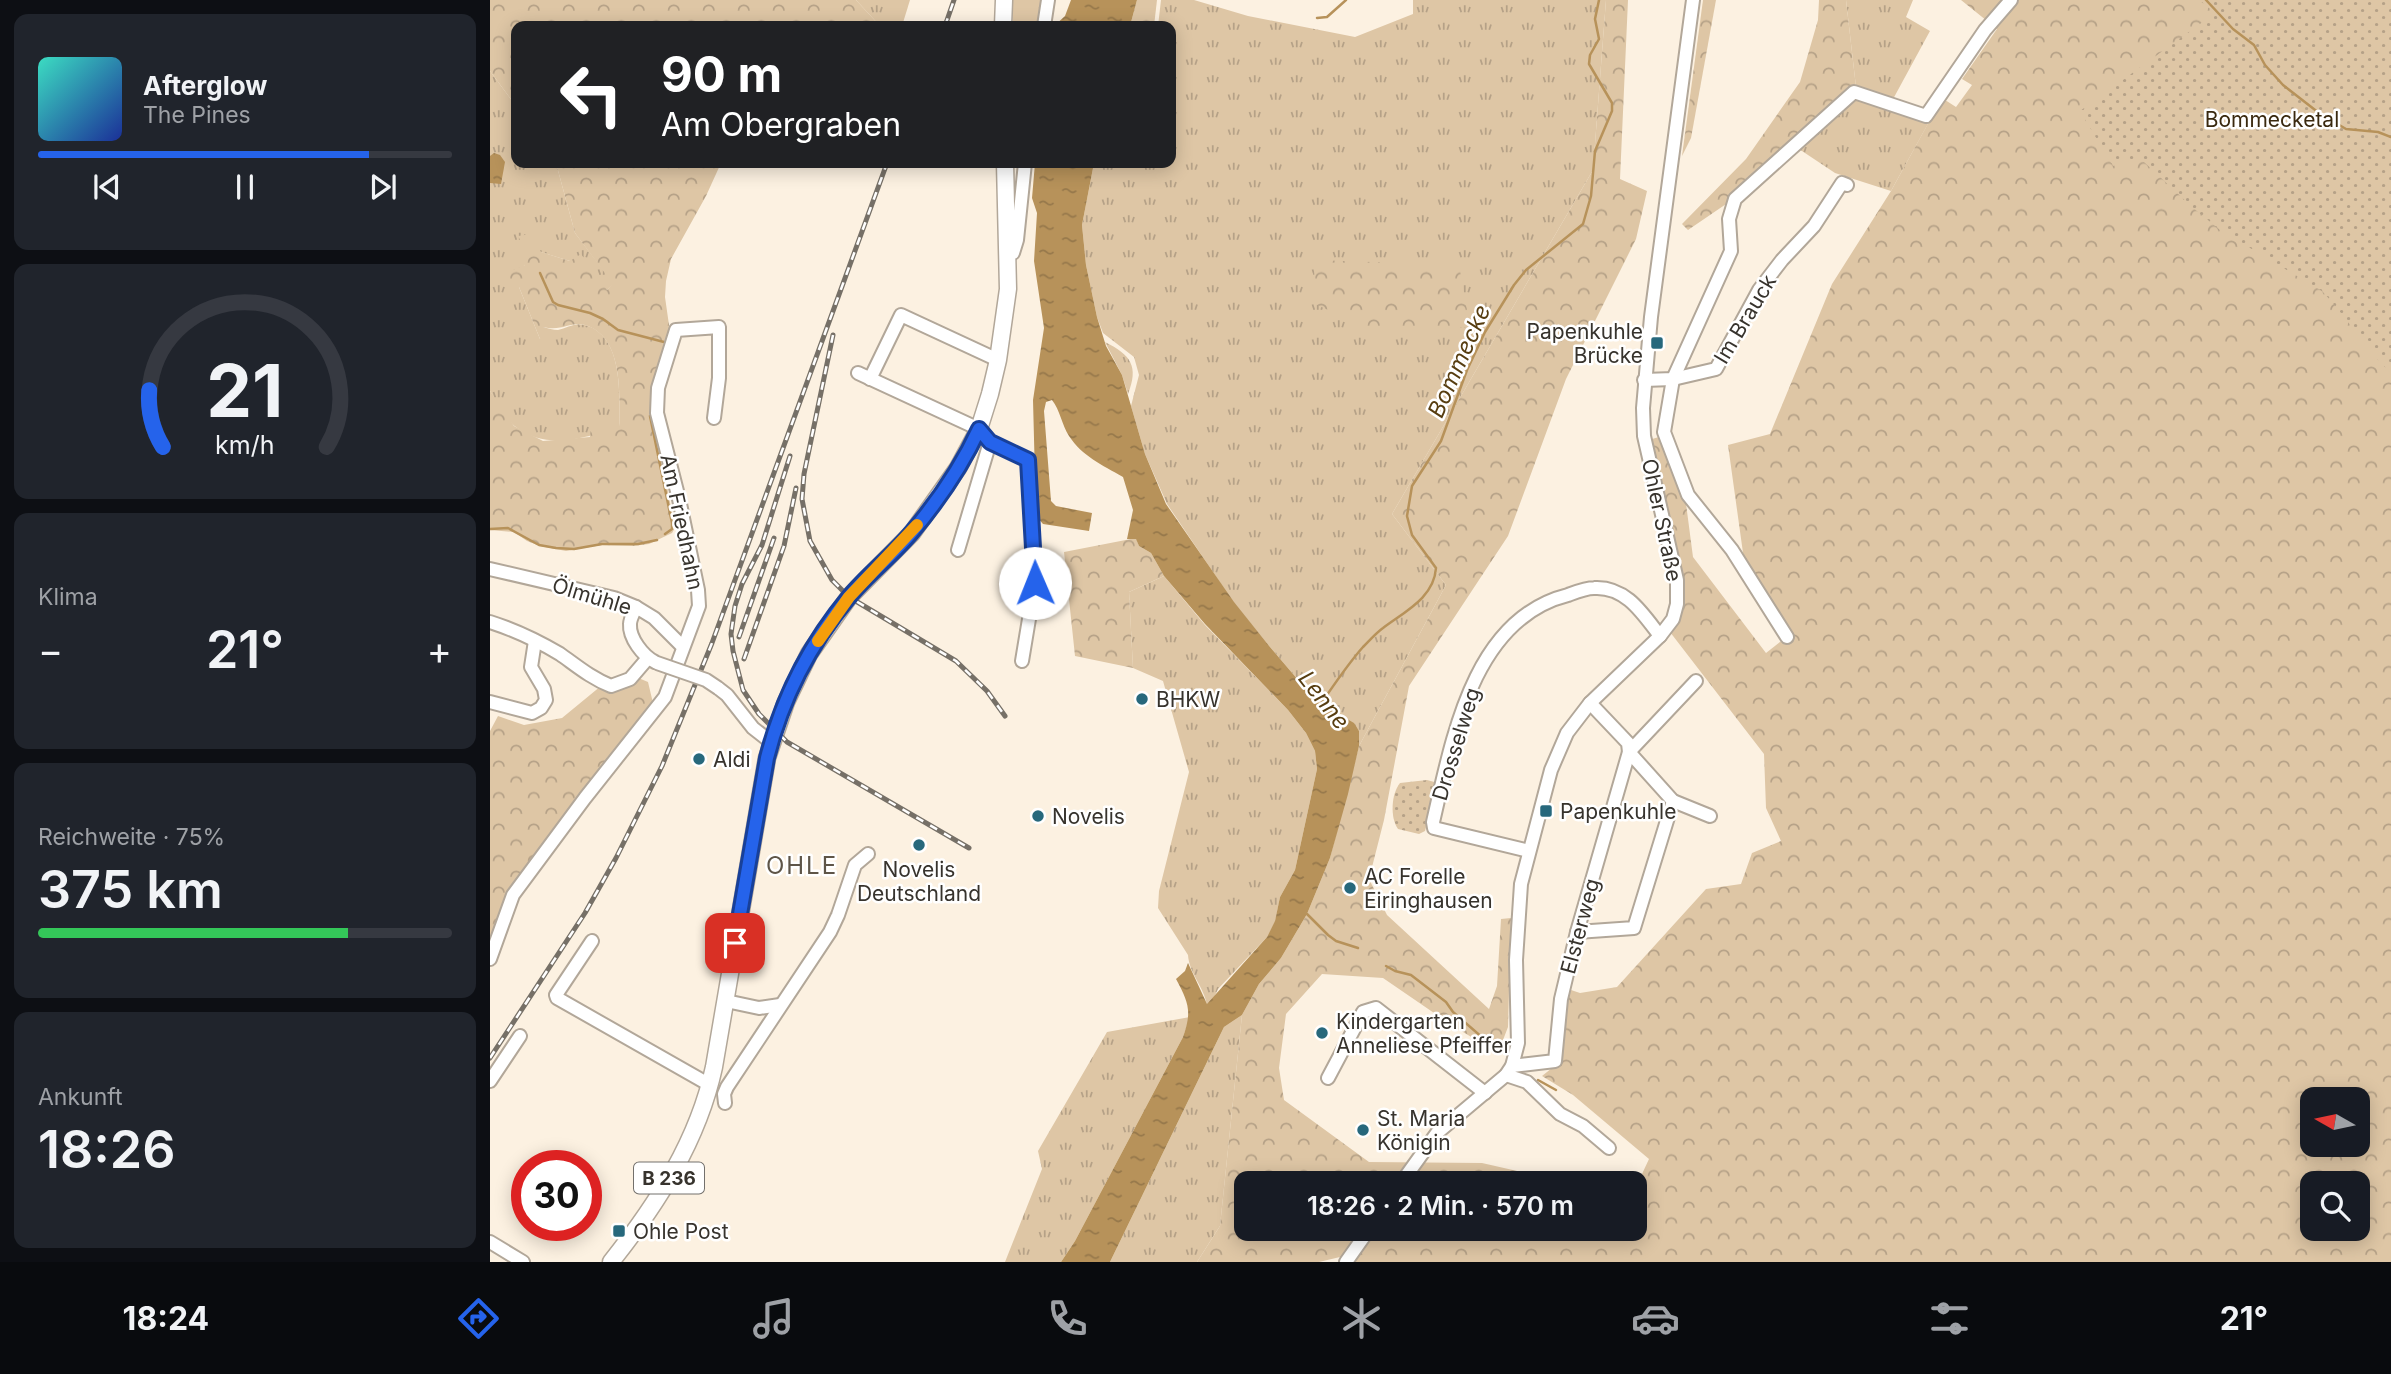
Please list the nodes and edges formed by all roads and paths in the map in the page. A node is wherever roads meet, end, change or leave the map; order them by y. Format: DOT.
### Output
graph roads {
  1 [pos="1004,0"];
  2 [pos="1048,0"];
  3 [pos="1693,0"];
  4 [pos="2011,0"];
  5 [pos="1003,21"];
  6 [pos="1045,21"];
  7 [pos="1005,168"];
  8 [pos="1024,168"];
  9 [pos="1847,185"];
  10 [pos="1009,254"];
  11 [pos="998,360"];
  12 [pos="858,373"];
  13 [pos="870,379"];
  14 [pos="1673,379"];
  15 [pos="1644,380"];
  16 [pos="714,418"];
  17 [pos="979,429"];
  18 [pos="990,442"];
  19 [pos="958,550"];
  20 [pos="490,569"];
  21 [pos="636,607"];
  22 [pos="490,622"];
  23 [pos="1660,636"];
  24 [pos="1787,638"];
  25 [pos="535,641"];
  26 [pos="682,646"];
  27 [pos="652,660"];
  28 [pos="1022,661"];
  29 [pos="1696,681"];
  30 [pos="490,702"];
  31 [pos="1590,703"];
  32 [pos="771,742"];
  33 [pos="1629,752"];
  34 [pos="1673,801"];
  35 [pos="1710,817"];
  36 [pos="1529,852"];
  37 [pos="868,853"];
  38 [pos="1577,932"];
  39 [pos="592,940"];
  40 [pos="490,959"];
  41 [pos="726,1002"];
  42 [pos="780,1005"];
  43 [pos="520,1036"];
  44 [pos="1509,1070"];
  45 [pos="1328,1078"];
  46 [pos="490,1081"];
  47 [pos="710,1085"];
  48 [pos="1485,1093"];
  49 [pos="725,1103"];
  50 [pos="1609,1148"];
  51 [pos="1410,1171"];
  52 [pos="1361,1241"];
  53 [pos="490,1242"];
  54 [pos="523,1262"];
  55 [pos="611,1262"];
  56 [pos="1346,1262"];
  1 -- 5 [label="main road"];
  2 -- 6 [label="street"];
  3 -- 15 [label="street, Ohler Straße"];
  4 -- 14 [label="street"];
  7 -- 10 [label="main road, B 236"];
  8 -- 10 [label="street"];
  9 -- 14 [label="street, Im Brauck"];
  10 -- 11 [label="main road, B 236"];
  11 -- 13 [label="street"];
  11 -- 17 [label="main road, B 236"];
  12 -- 13 [label="street"];
  13 -- 17 [label="street"];
  14 -- 15 [label="street, Im Brauck"];
  14 -- 24 [label="street"];
  15 -- 23 [label="street, Ohler Straße"];
  16 -- 26 [label="street, Am Friedhahn"];
  17 -- 18 [label="street"];
  17 -- 32 [label="main road, B 236"];
  18 -- 19 [label="street"];
  18 -- 28 [label="street"];
  20 -- 21 [label="street, Ölmühle"];
  21 -- 26 [label="street, Ölmühle"];
  21 -- 27 [label="street"];
  22 -- 25 [label="street"];
  23 -- 31 [label="street, Ohler Straße"];
  23 -- 36 [label="street, Drosselweg"];
  25 -- 27 [label="street"];
  25 -- 30 [label="street"];
  26 -- 40 [label="street, Am Friedhahn"];
  27 -- 32 [label="street, bridge"];
  29 -- 33 [label="street"];
  31 -- 33 [label="street"];
  31 -- 36 [label="street, Ohler Straße"];
  32 -- 41 [label="main road, B 236"];
  33 -- 34 [label="street"];
  33 -- 38 [label="street, Elsterweg"];
  34 -- 35 [label="street"];
  34 -- 38 [label="street"];
  36 -- 44 [label="street, Ohler Straße"];
  37 -- 42 [label="street"];
  38 -- 44 [label="street, Elsterweg"];
  39 -- 47 [label="street"];
  41 -- 42 [label="street"];
  41 -- 47 [label="main road, B 236"];
  42 -- 49 [label="street"];
  43 -- 46 [label="street"];
  44 -- 48 [label="street"];
  44 -- 50 [label="street"];
  45 -- 48 [label="street"];
  47 -- 55 [label="main road, B 236"];
  48 -- 51 [label="street"];
  52 -- 56 [label="street"];
  53 -- 54 [label="street"];
}
